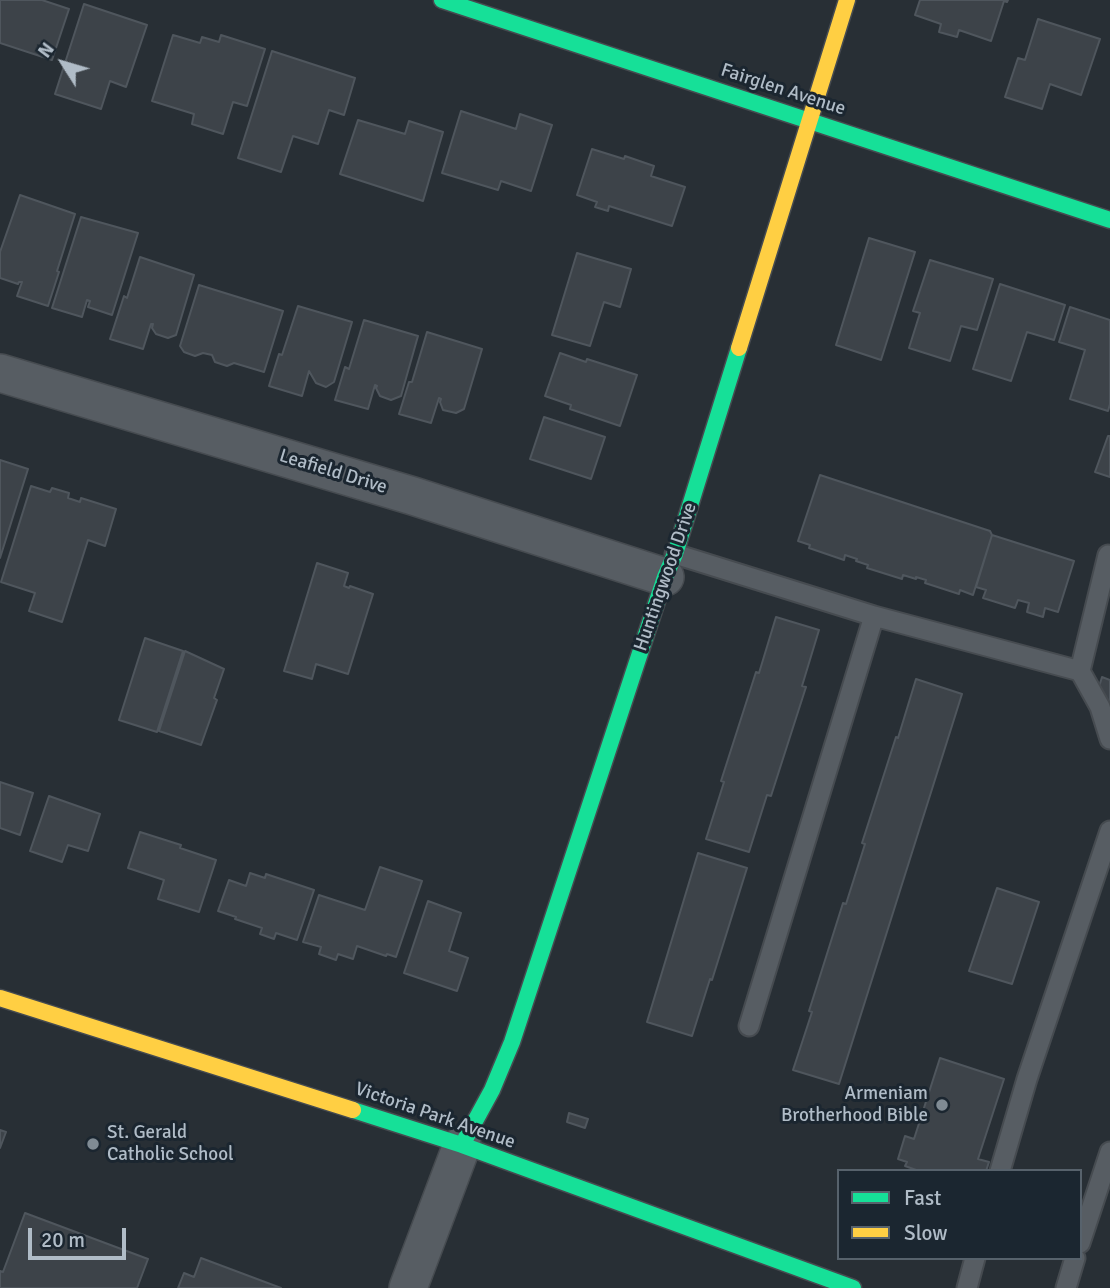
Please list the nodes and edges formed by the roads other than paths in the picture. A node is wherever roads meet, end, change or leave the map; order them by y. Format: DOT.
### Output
graph roads {
  1 [pos="442,0"];
  2 [pos="847,0"];
  3 [pos="809,121"];
  4 [pos="1110,220"];
  5 [pos="0,373"];
  6 [pos="1108,555"];
  7 [pos="670,566"];
  8 [pos="874,616"];
  9 [pos="1080,671"];
  10 [pos="1110,739"];
  11 [pos="1110,831"];
  12 [pos="0,998"];
  13 [pos="749,1026"];
  14 [pos="462,1145"];
  15 [pos="1110,1152"];
  16 [pos="1001,1169"];
  17 [pos="1082,1237"];
  18 [pos="974,1260"];
  19 [pos="1074,1260"];
  20 [pos="408,1288"];
  21 [pos="853,1288"];
  22 [pos="967,1288"];
  23 [pos="1066,1288"];
  1 -- 3 [label="street, Fairglen Avenue"];
  2 -- 3 [label="street, Huntingwood Drive"];
  3 -- 4 [label="street, Fairglen Avenue"];
  3 -- 7 [label="street, Huntingwood Drive"];
  5 -- 7 [label="street, Leafield Drive"];
  6 -- 9 [label="lane"];
  7 -- 8 [label="lane"];
  7 -- 14 [label="street, Huntingwood Drive"];
  8 -- 9 [label="lane"];
  8 -- 13 [label="lane"];
  9 -- 10 [label="lane"];
  11 -- 16 [label="lane"];
  12 -- 14 [label="street, Victoria Park Avenue"];
  14 -- 20 [label="street"];
  14 -- 21 [label="street, Victoria Park Avenue"];
  15 -- 17 [label="lane"];
  18 -- 22 [label="lane"];
  19 -- 23 [label="lane"];
}
